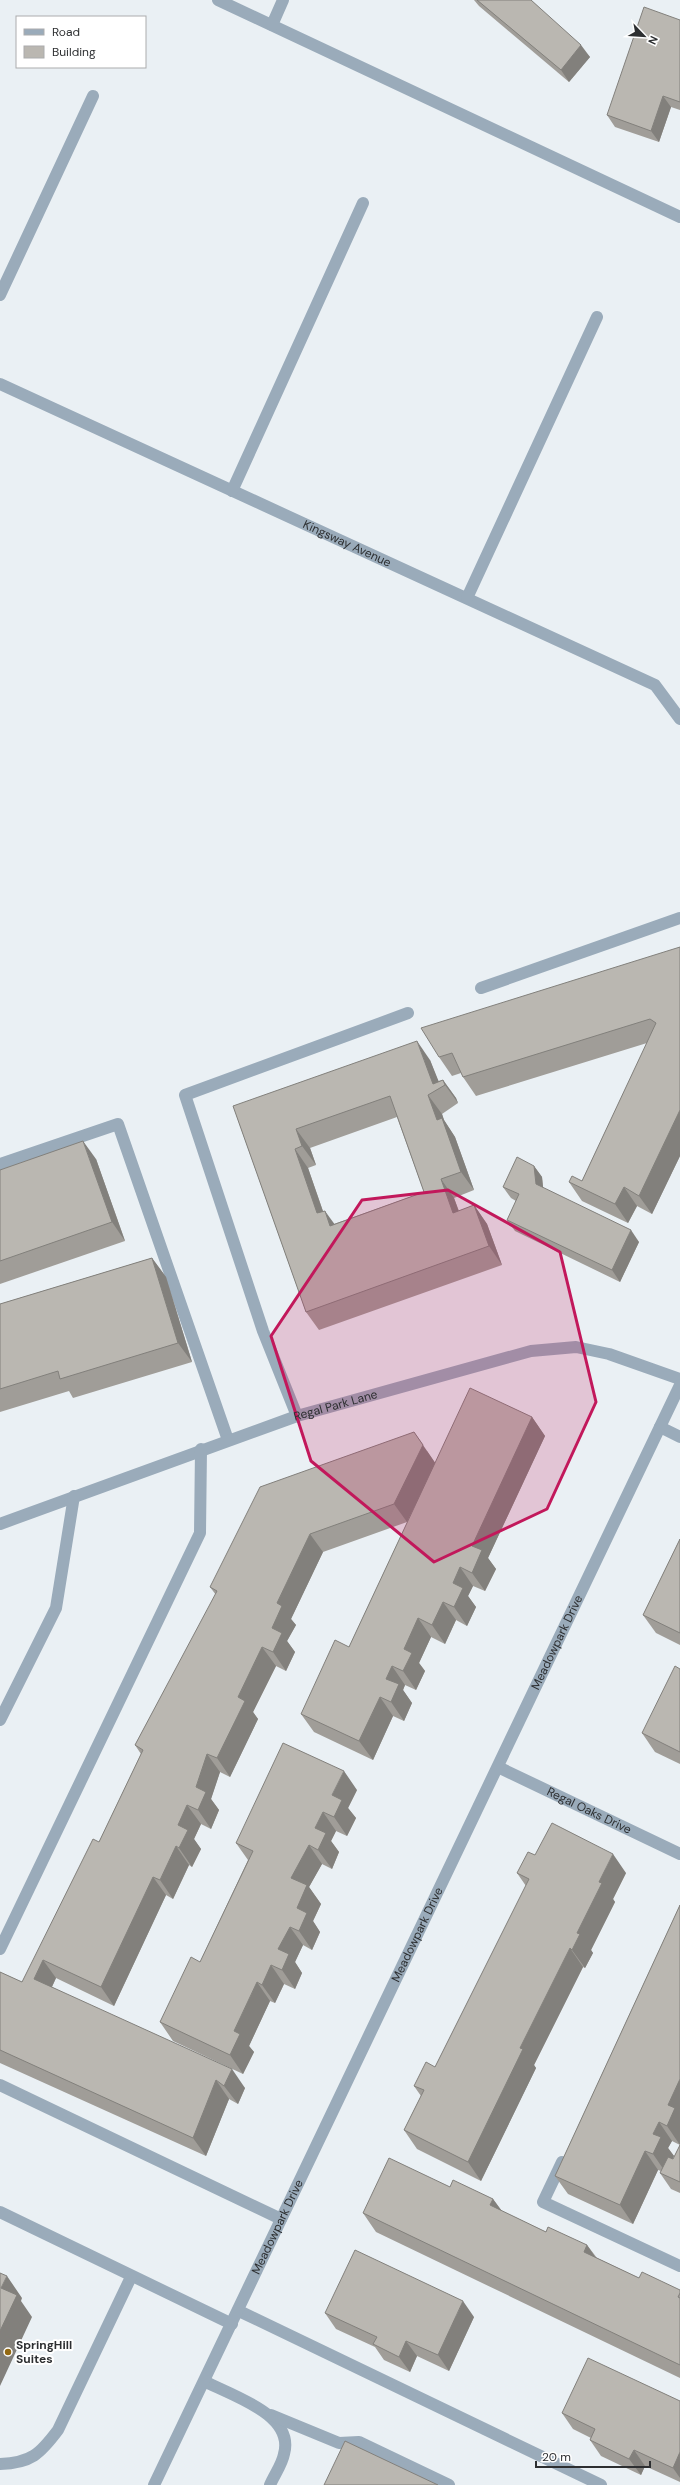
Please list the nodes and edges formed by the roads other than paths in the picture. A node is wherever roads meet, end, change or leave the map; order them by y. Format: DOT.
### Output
graph roads {
  1 [pos="218,0"];
  2 [pos="283,0"];
  3 [pos="272,25"];
  4 [pos="93,96"];
  5 [pos="363,203"];
  6 [pos="680,217"];
  7 [pos="0,295"];
  8 [pos="597,317"];
  9 [pos="0,384"];
  10 [pos="232,491"];
  11 [pos="467,598"];
  12 [pos="680,719"];
  13 [pos="680,918"];
  14 [pos="481,988"];
  15 [pos="408,1013"];
  16 [pos="0,1164"];
  17 [pos="680,1379"];
  18 [pos="680,1385"];
  19 [pos="297,1416"];
  20 [pos="660,1427"];
  21 [pos="680,1437"];
  22 [pos="228,1440"];
  23 [pos="201,1449"];
  24 [pos="74,1496"];
  25 [pos="0,1524"];
  26 [pos="0,1720"];
  27 [pos="498,1767"];
  28 [pos="680,1854"];
  29 [pos="0,1948"];
  30 [pos="0,2085"];
  31 [pos="566,2152"];
  32 [pos="0,2212"];
  33 [pos="281,2219"];
  34 [pos="680,2266"];
  35 [pos="131,2276"];
  36 [pos="239,2311"];
  37 [pos="232,2324"];
  38 [pos="206,2382"];
  39 [pos="271,2415"];
  40 [pos="0,2464"];
  41 [pos="154,2485"];
  42 [pos="270,2485"];
  43 [pos="449,2485"];
  44 [pos="601,2485"];
  1 -- 3 [label="street"];
  2 -- 3 [label="street"];
  3 -- 6 [label="street"];
  4 -- 7 [label="street"];
  5 -- 10 [label="street"];
  8 -- 11 [label="street"];
  9 -- 10 [label="street, Kingsway Avenue"];
  10 -- 11 [label="street, Kingsway Avenue"];
  11 -- 12 [label="street, Kingsway Avenue"];
  13 -- 14 [label="street"];
  15 -- 19 [label="street"];
  16 -- 22 [label="street"];
  17 -- 19 [label="street, Regal Park Lane"];
  18 -- 20 [label="street, Meadowpark Drive"];
  19 -- 22 [label="street, Regal Park Lane"];
  20 -- 21 [label="street"];
  20 -- 27 [label="street, Meadowpark Drive"];
  22 -- 23 [label="street, Regal Park Lane"];
  23 -- 24 [label="street, Regal Park Lane"];
  23 -- 29 [label="street"];
  24 -- 25 [label="street, Regal Park Lane"];
  24 -- 26 [label="street"];
  27 -- 28 [label="street, Regal Oaks Drive"];
  27 -- 33 [label="street, Meadowpark Drive"];
  30 -- 33 [label="street"];
  31 -- 34 [label="street"];
  32 -- 35 [label="street"];
  33 -- 36 [label="street, Meadowpark Drive"];
  35 -- 37 [label="street"];
  35 -- 40 [label="street"];
  36 -- 37 [label="street, Meadowpark Drive"];
  36 -- 44 [label="street"];
  37 -- 38 [label="street, Meadowpark Drive"];
  38 -- 39 [label="street"];
  38 -- 41 [label="street, Meadowpark Drive"];
  39 -- 42 [label="street"];
  39 -- 43 [label="street"];
}
